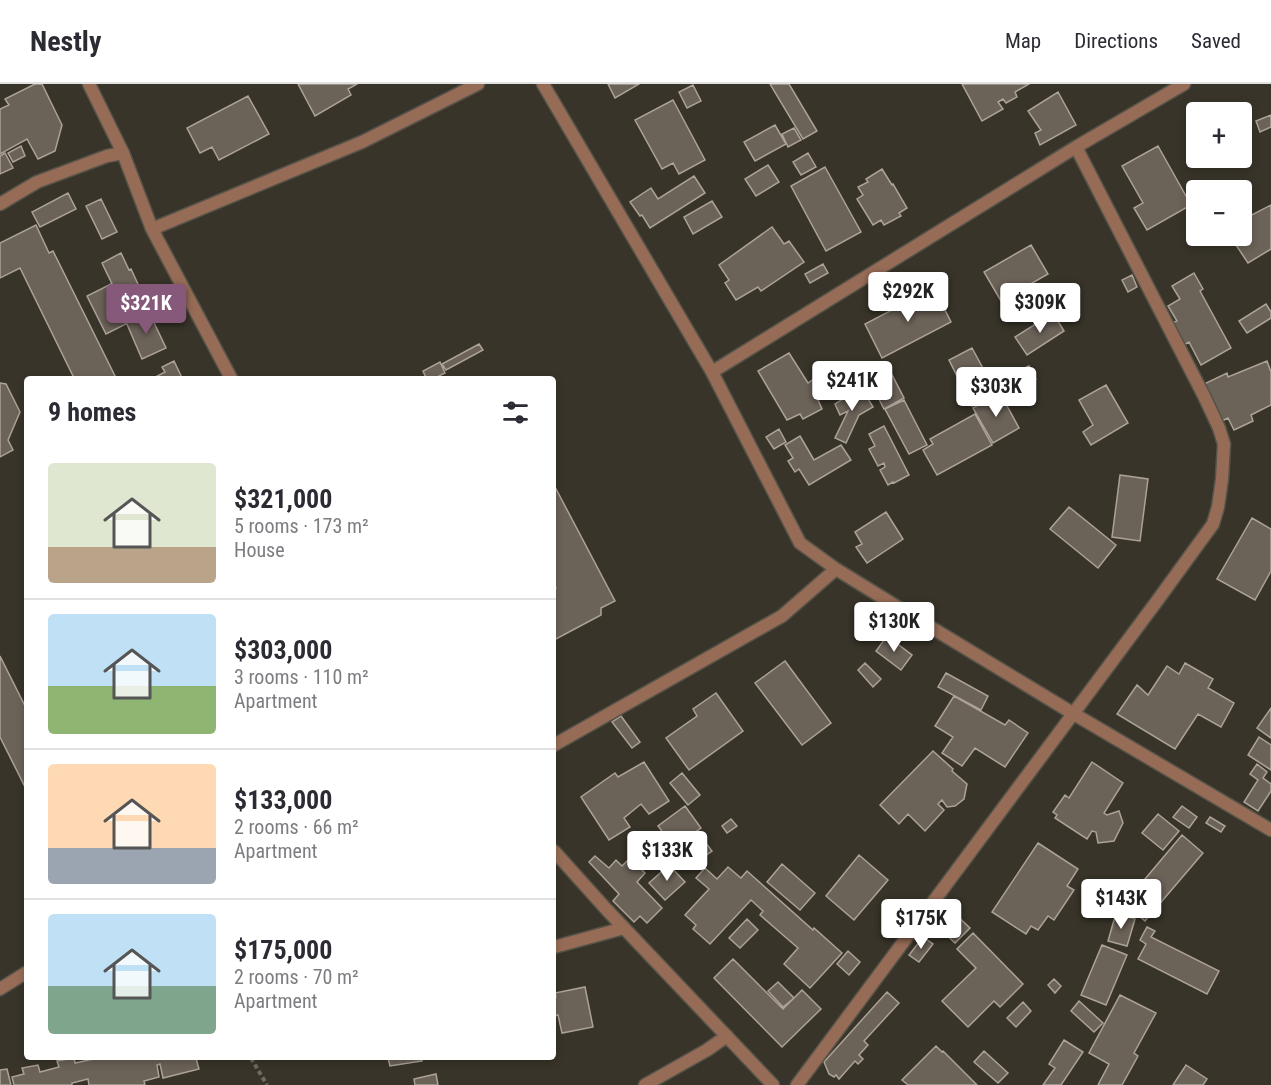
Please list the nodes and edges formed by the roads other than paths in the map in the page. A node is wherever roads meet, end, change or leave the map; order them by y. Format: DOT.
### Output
graph roads {
  1 [pos="89,84"];
  2 [pos="478,84"];
  3 [pos="543,84"];
  4 [pos="1184,84"];
  5 [pos="1076,147"];
  6 [pos="123,153"];
  7 [pos="0,204"];
  8 [pos="152,229"];
  9 [pos="712,372"];
  10 [pos="230,376"];
  11 [pos="836,569"];
  12 [pos="1074,714"];
  13 [pos="556,744"];
  14 [pos="1271,830"];
  15 [pos="556,852"];
  16 [pos="624,928"];
  17 [pos="556,946"];
  18 [pos="24,974"];
  19 [pos="0,989"];
  20 [pos="727,1036"];
  21 [pos="645,1085"];
  22 [pos="773,1085"];
  23 [pos="796,1085"];
  1 -- 6 [label="street"];
  2 -- 8 [label="street"];
  3 -- 9 [label="street"];
  4 -- 5 [label="street"];
  5 -- 9 [label="street"];
  5 -- 12 [label="street"];
  6 -- 7 [label="street"];
  6 -- 8 [label="street"];
  8 -- 10 [label="street"];
  9 -- 11 [label="street"];
  11 -- 12 [label="street"];
  11 -- 13 [label="street"];
  12 -- 14 [label="street"];
  12 -- 23 [label="street"];
  15 -- 16 [label="street"];
  16 -- 17 [label="street"];
  16 -- 20 [label="street"];
  18 -- 19 [label="street"];
  20 -- 21 [label="street"];
  20 -- 22 [label="street"];
}
